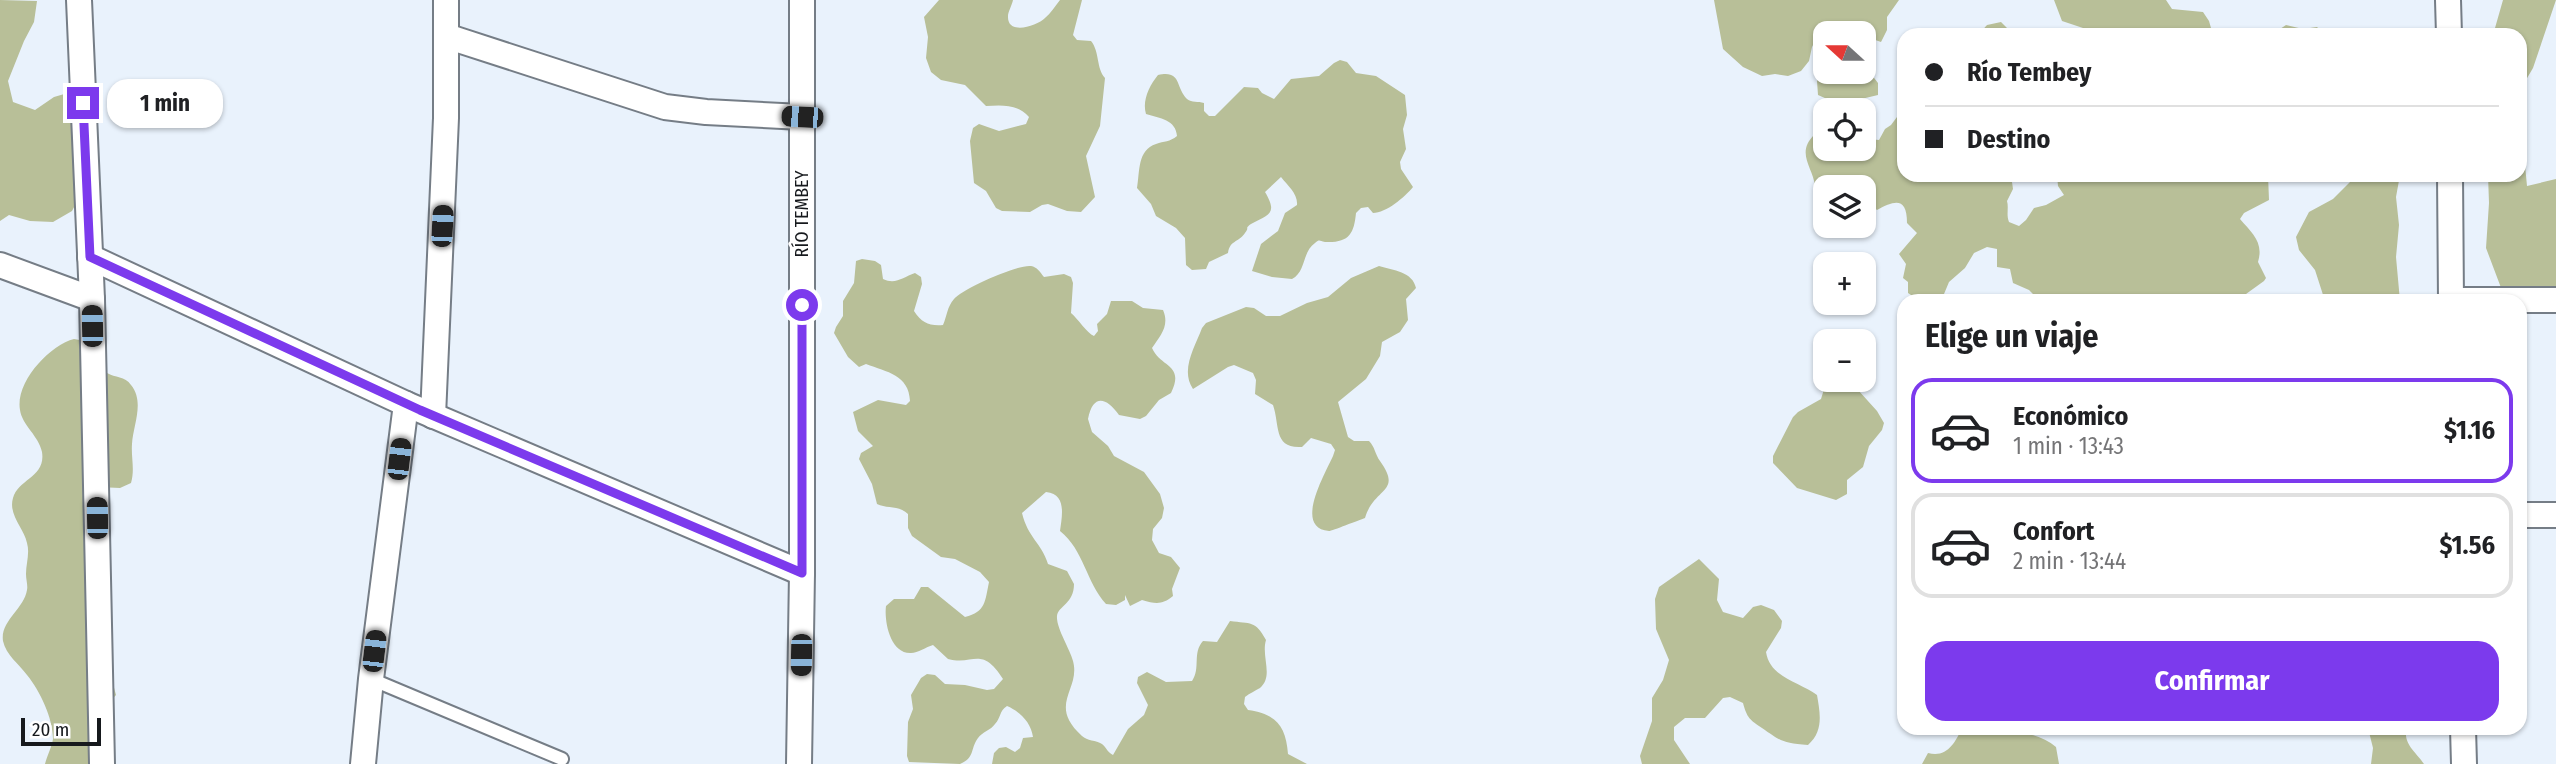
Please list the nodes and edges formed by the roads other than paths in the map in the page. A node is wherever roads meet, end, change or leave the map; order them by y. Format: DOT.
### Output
graph roads {
  1 [pos="79,0"];
  2 [pos="802,0"];
  3 [pos="2448,0"];
  4 [pos="439,3"];
  5 [pos="2449,28"];
  6 [pos="446,36"];
  7 [pos="802,117"];
  8 [pos="2450,182"];
  9 [pos="90,257"];
  10 [pos="0,265"];
  11 [pos="2451,294"];
  12 [pos="92,299"];
  13 [pos="2527,300"];
  14 [pos="2556,300"];
  15 [pos="406,404"];
  16 [pos="433,416"];
  17 [pos="2527,515"];
  18 [pos="2556,515"];
  19 [pos="802,573"];
  20 [pos="371,679"];
  21 [pos="2463,735"];
  22 [pos="562,759"];
  23 [pos="102,764"];
  24 [pos="363,764"];
  25 [pos="799,764"];
  26 [pos="2464,764"];
  1 -- 9 [label="street"];
  2 -- 7 [label="street, RÍO TEMBEY"];
  3 -- 5 [label="street"];
  4 -- 6 [label="street"];
  6 -- 7 [label="street"];
  6 -- 16 [label="street"];
  7 -- 19 [label="street, RÍO TEMBEY"];
  8 -- 11 [label="street"];
  9 -- 12 [label="street"];
  9 -- 15 [label="street"];
  10 -- 12 [label="street"];
  12 -- 23 [label="street"];
  13 -- 14 [label="street"];
  15 -- 16 [label="street"];
  15 -- 20 [label="street"];
  16 -- 19 [label="street"];
  17 -- 18 [label="street"];
  19 -- 25 [label="street, RÍO TEMBEY"];
  20 -- 22 [label="lane"];
  20 -- 24 [label="street"];
  21 -- 26 [label="street"];
}
